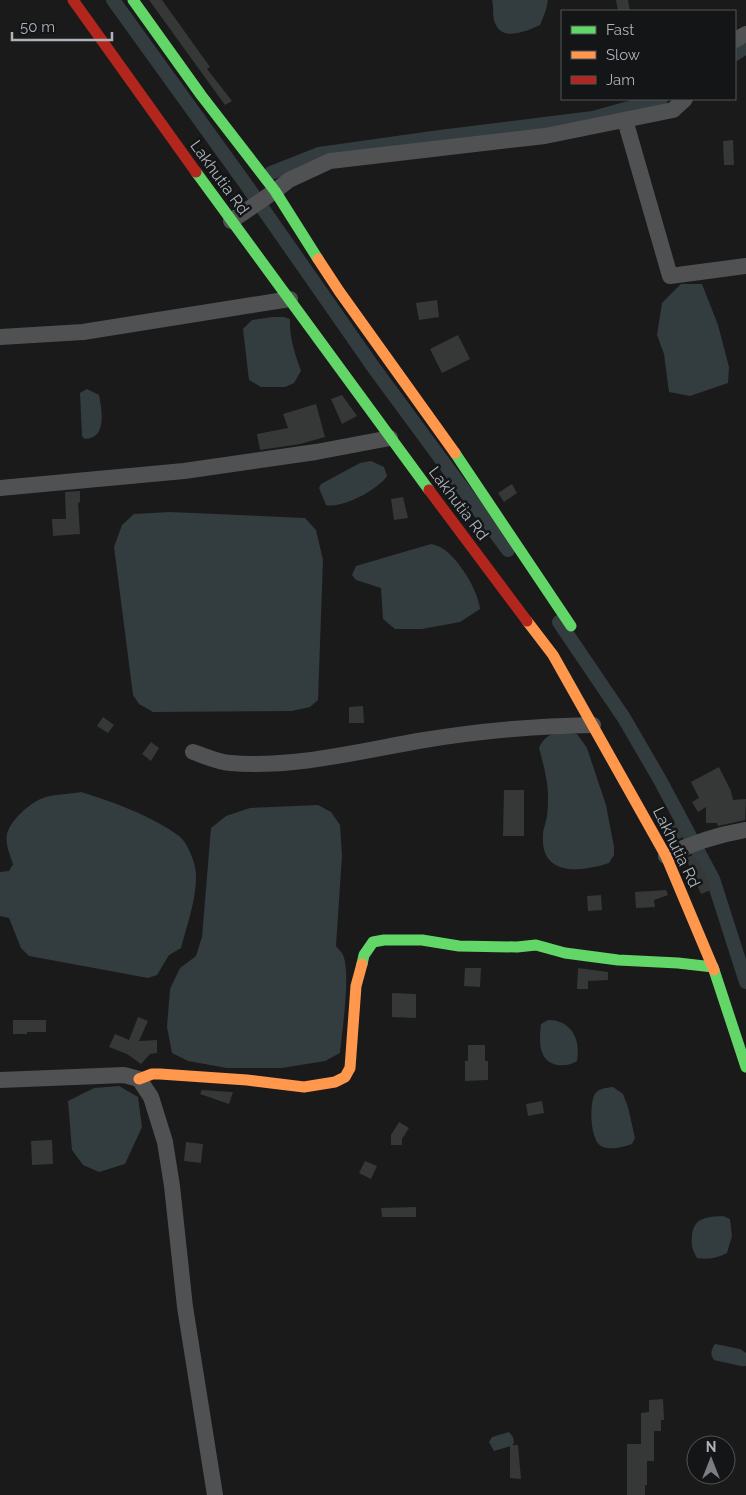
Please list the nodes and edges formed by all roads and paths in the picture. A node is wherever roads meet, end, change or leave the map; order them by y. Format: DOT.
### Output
graph roads {
  1 [pos="73,0"];
  2 [pos="133,0"];
  3 [pos="684,100"];
  4 [pos="625,120"];
  5 [pos="275,192"];
  6 [pos="231,221"];
  7 [pos="746,266"];
  8 [pos="290,299"];
  9 [pos="0,337"];
  10 [pos="390,438"];
  11 [pos="0,488"];
  12 [pos="571,626"];
  13 [pos="593,725"];
  14 [pos="193,752"];
  15 [pos="746,830"];
  16 [pos="666,856"];
  17 [pos="713,967"];
  18 [pos="746,1068"];
  19 [pos="139,1079"];
  20 [pos="0,1080"];
  21 [pos="215,1495"];
  1 -- 6 [label="street, Lakhutia Rd"];
  2 -- 5 [label="street"];
  3 -- 4 [label="street"];
  4 -- 5 [label="street"];
  4 -- 7 [label="street"];
  5 -- 6 [label="street"];
  5 -- 12 [label="street"];
  6 -- 8 [label="street, Lakhutia Rd"];
  8 -- 9 [label="street"];
  8 -- 10 [label="street, Lakhutia Rd"];
  10 -- 11 [label="street"];
  10 -- 13 [label="street, Lakhutia Rd"];
  13 -- 14 [label="street"];
  13 -- 16 [label="street, Lakhutia Rd"];
  15 -- 16 [label="street"];
  16 -- 17 [label="street, Lakhutia Rd"];
  17 -- 18 [label="street, Lakhutia Rd"];
  17 -- 19 [label="street"];
  19 -- 20 [label="street"];
  19 -- 21 [label="street"];
}
